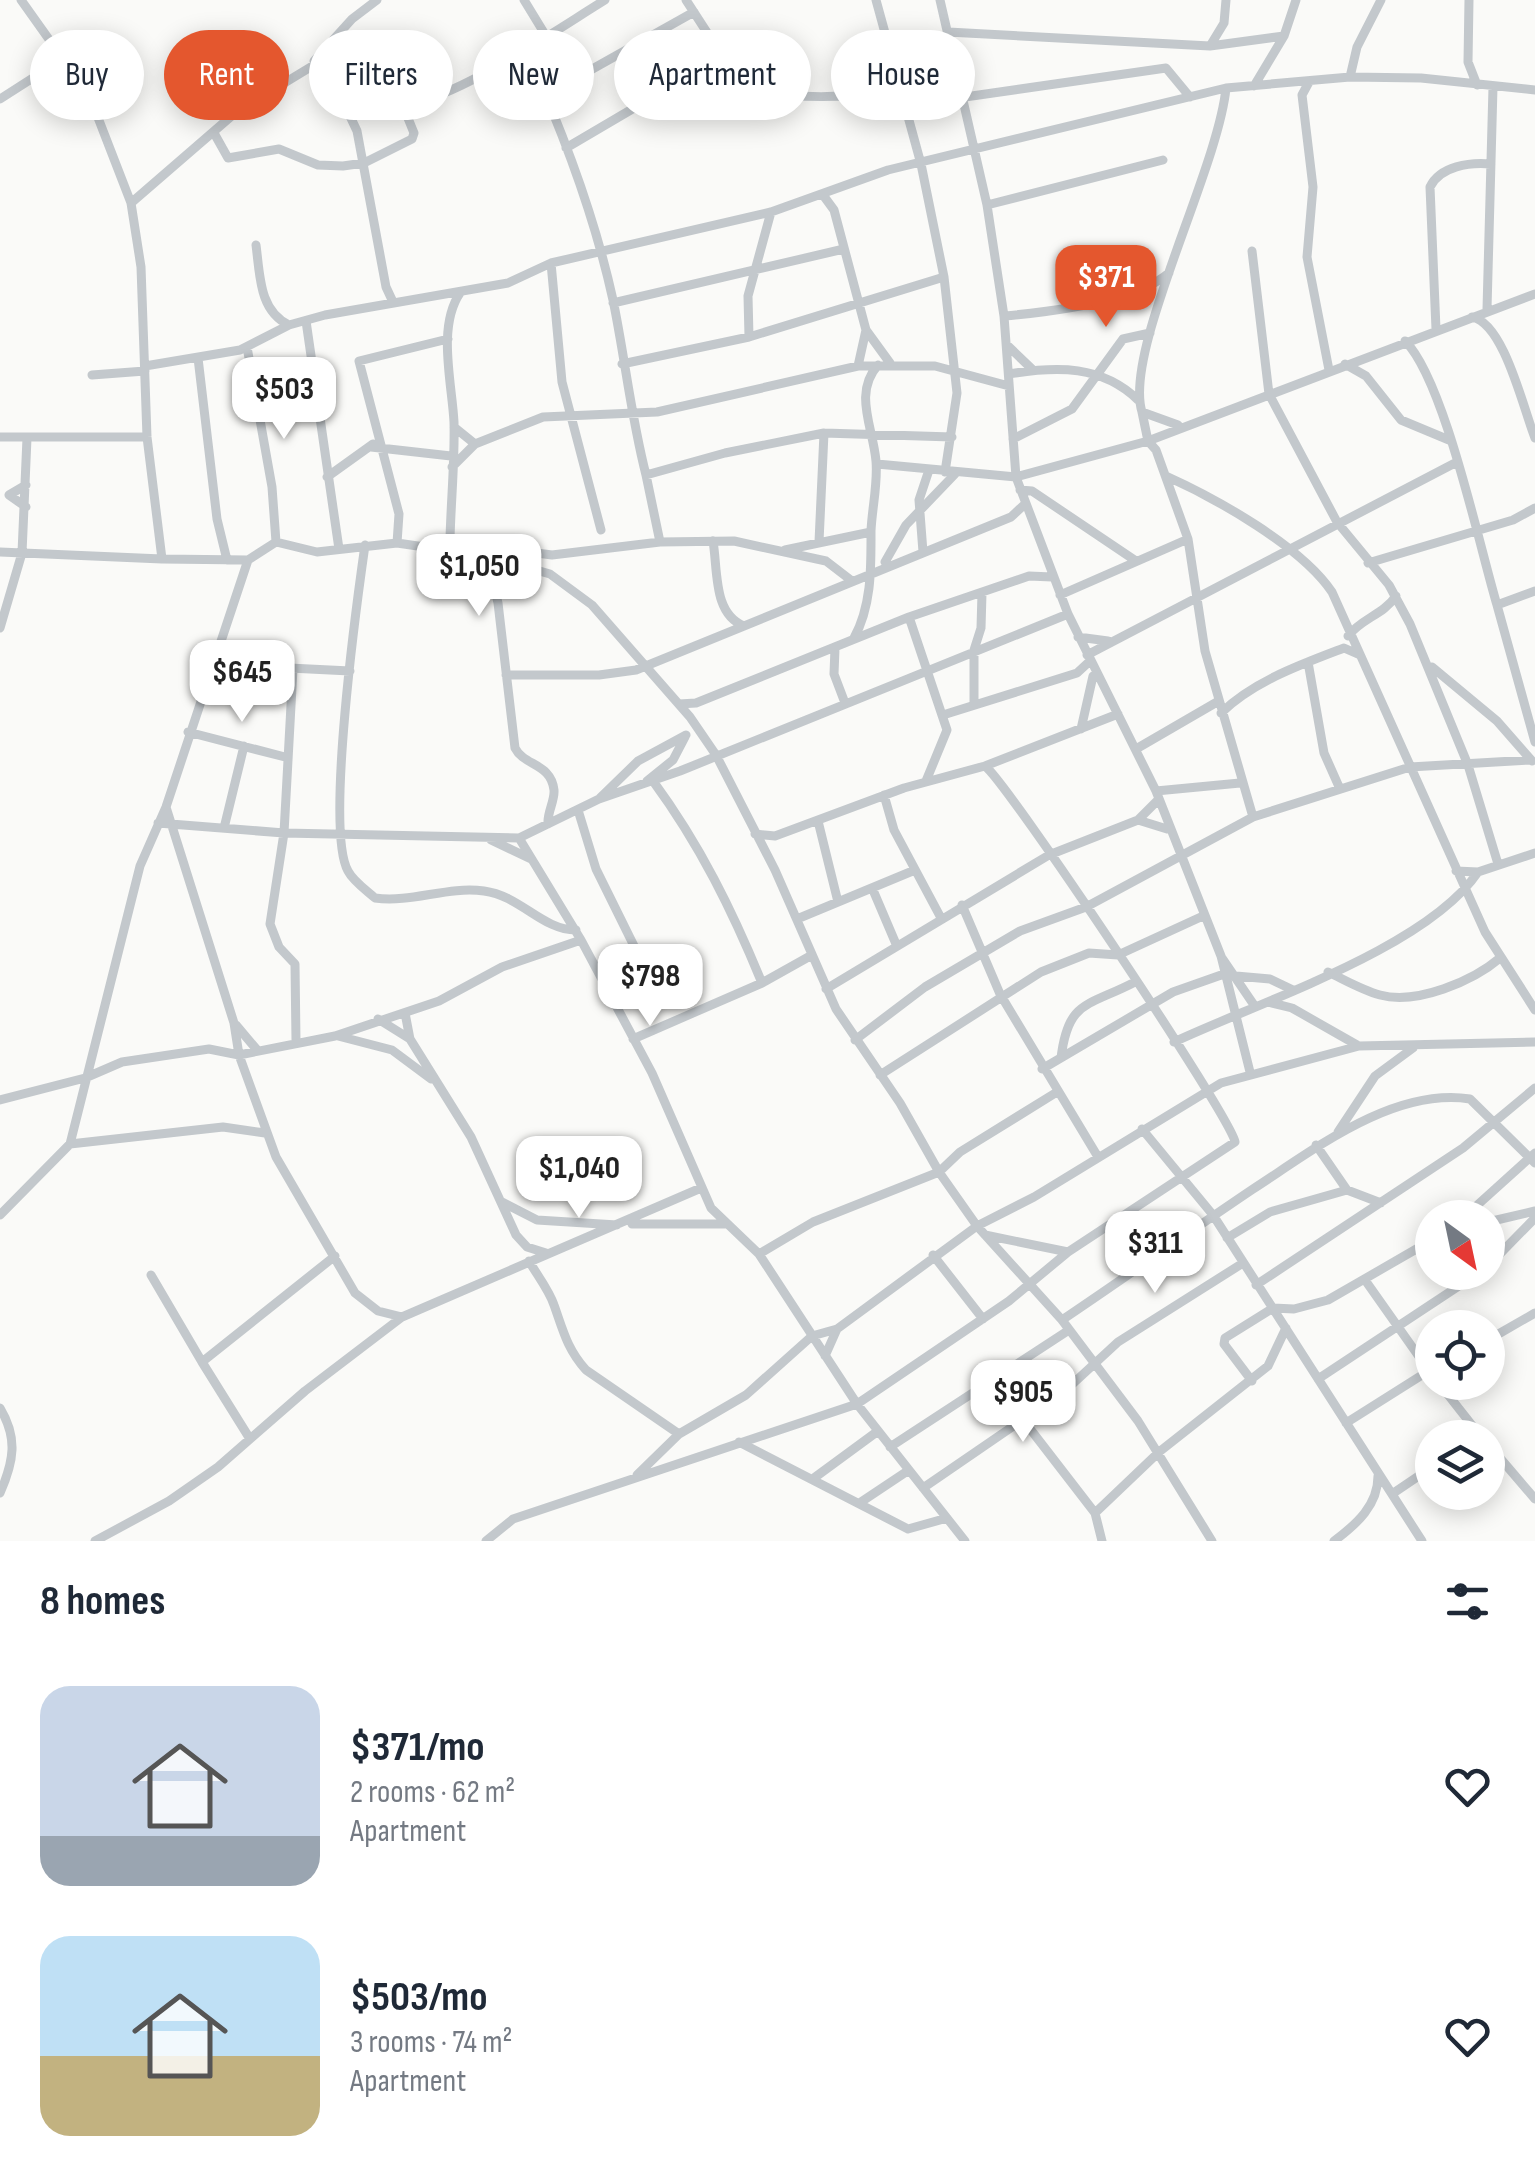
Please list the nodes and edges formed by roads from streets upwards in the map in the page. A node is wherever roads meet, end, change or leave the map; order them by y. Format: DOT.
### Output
graph roads {
  1 [pos="21,0"];
  2 [pos="376,0"];
  3 [pos="524,0"];
  4 [pos="605,0"];
  5 [pos="702,0"];
  6 [pos="876,0"];
  7 [pos="940,0"];
  8 [pos="1226,0"];
  9 [pos="1296,0"];
  10 [pos="1381,0"];
  11 [pos="1470,0"];
  12 [pos="691,7"];
  13 [pos="677,23"];
  14 [pos="704,27"];
  15 [pos="43,30"];
  16 [pos="342,30"];
  17 [pos="542,30"];
  18 [pos="556,30"];
  19 [pos="706,30"];
  20 [pos="884,30"];
  21 [pos="948,30"];
  22 [pos="975,31"];
  23 [pos="1275,43"];
  24 [pos="1210,46"];
  25 [pos="1468,62"];
  26 [pos="309,65"];
  27 [pos="594,68"];
  28 [pos="1350,77"];
  29 [pos="30,80"];
  30 [pos="1454,81"];
  31 [pos="1292,82"];
  32 [pos="1309,82"];
  33 [pos="1478,85"];
  34 [pos="1254,86"];
  35 [pos="1493,86"];
  36 [pos="1226,88"];
  37 [pos="1535,90"];
  38 [pos="975,94"];
  39 [pos="1302,95"];
  40 [pos="1190,97"];
  41 [pos="0,99"];
  42 [pos="100,120"];
  43 [pos="353,120"];
  44 [pos="408,120"];
  45 [pos="556,120"];
  46 [pos="614,120"];
  47 [pos="909,120"];
  48 [pos="970,120"];
  49 [pos="214,132"];
  50 [pos="566,148"];
  51 [pos="978,150"];
  52 [pos="1163,160"];
  53 [pos="364,163"];
  54 [pos="921,164"];
  55 [pos="1491,164"];
  56 [pos="123,185"];
  57 [pos="143,189"];
  58 [pos="839,189"];
  59 [pos="823,195"];
  60 [pos="131,202"];
  61 [pos="988,205"];
  62 [pos="834,210"];
  63 [pos="771,212"];
  64 [pos="256,245"];
  65 [pos="844,249"];
  66 [pos="599,251"];
  67 [pos="1252,251"];
  68 [pos="551,263"];
  69 [pos="754,268"];
  70 [pos="1173,270"];
  71 [pos="944,276"];
  72 [pos="1490,290"];
  73 [pos="1535,294"];
  74 [pos="449,300"];
  75 [pos="858,300"];
  76 [pos="394,302"];
  77 [pos="614,303"];
  78 [pos="1502,304"];
  79 [pos="1487,309"];
  80 [pos="1004,316"];
  81 [pos="1470,316"];
  82 [pos="274,318"];
  83 [pos="306,321"];
  84 [pos="289,325"];
  85 [pos="1436,329"];
  86 [pos="866,330"];
  87 [pos="271,333"];
  88 [pos="1150,333"];
  89 [pos="1424,334"];
  90 [pos="749,336"];
  91 [pos="448,339"];
  92 [pos="1406,341"];
  93 [pos="1008,345"];
  94 [pos="247,347"];
  95 [pos="1421,356"];
  96 [pos="198,358"];
  97 [pos="884,363"];
  98 [pos="622,364"];
  99 [pos="1345,364"];
  100 [pos="859,366"];
  101 [pos="145,368"];
  102 [pos="1033,370"];
  103 [pos="1329,370"];
  104 [pos="956,371"];
  105 [pos="1101,373"];
  106 [pos="92,375"];
  107 [pos="867,378"];
  108 [pos="1114,378"];
  109 [pos="1139,378"];
  110 [pos="1009,380"];
  111 [pos="1269,394"];
  112 [pos="1138,400"];
  113 [pos="257,406"];
  114 [pos="1142,412"];
  115 [pos="569,413"];
  116 [pos="319,414"];
  117 [pos="582,415"];
  118 [pos="631,416"];
  119 [pos="1182,425"];
  120 [pos="572,427"];
  121 [pos="454,428"];
  122 [pos="824,434"];
  123 [pos="872,434"];
  124 [pos="1159,436"];
  125 [pos="0,437"];
  126 [pos="952,437"];
  127 [pos="26,438"];
  128 [pos="147,438"];
  129 [pos="1014,438"];
  130 [pos="1535,438"];
  131 [pos="1148,440"];
  132 [pos="1449,440"];
  133 [pos="376,444"];
  134 [pos="476,444"];
  135 [pos="1156,450"];
  136 [pos="325,461"];
  137 [pos="451,462"];
  138 [pos="1455,463"];
  139 [pos="877,464"];
  140 [pos="341,465"];
  141 [pos="929,470"];
  142 [pos="950,473"];
  143 [pos="646,475"];
  144 [pos="1166,476"];
  145 [pos="1016,477"];
  146 [pos="327,478"];
  147 [pos="26,485"];
  148 [pos="1020,490"];
  149 [pos="5,495"];
  150 [pos="1025,504"];
  151 [pos="26,507"];
  152 [pos="1535,508"];
  153 [pos="920,510"];
  154 [pos="1012,517"];
  155 [pos="1337,522"];
  156 [pos="1033,527"];
  157 [pos="1474,528"];
  158 [pos="600,530"];
  159 [pos="871,532"];
  160 [pos="1188,539"];
  161 [pos="276,542"];
  162 [pos="397,542"];
  163 [pos="660,542"];
  164 [pos="713,542"];
  165 [pos="819,542"];
  166 [pos="451,545"];
  167 [pos="364,546"];
  168 [pos="339,549"];
  169 [pos="783,551"];
  170 [pos="872,551"];
  171 [pos="0,552"];
  172 [pos="923,552"];
  173 [pos="1288,552"];
  174 [pos="22,553"];
  175 [pos="1043,554"];
  176 [pos="487,556"];
  177 [pos="162,559"];
  178 [pos="227,560"];
  179 [pos="248,560"];
  180 [pos="1388,560"];
  181 [pos="1136,561"];
  182 [pos="1368,563"];
  183 [pos="886,564"];
  184 [pos="871,572"];
  185 [pos="1029,576"];
  186 [pos="1052,577"];
  187 [pos="852,581"];
  188 [pos="1388,585"];
  189 [pos="1535,591"];
  190 [pos="982,592"];
  191 [pos="1060,595"];
  192 [pos="1199,596"];
  193 [pos="1396,596"];
  194 [pos="4,600"];
  195 [pos="1184,604"];
  196 [pos="1497,605"];
  197 [pos="1068,614"];
  198 [pos="909,617"];
  199 [pos="1198,619"];
  200 [pos="745,626"];
  201 [pos="0,628"];
  202 [pos="1350,632"];
  203 [pos="1078,637"];
  204 [pos="854,638"];
  205 [pos="1111,642"];
  206 [pos="834,648"];
  207 [pos="1344,648"];
  208 [pos="974,650"];
  209 [pos="1360,655"];
  210 [pos="1088,658"];
  211 [pos="661,660"];
  212 [pos="1308,662"];
  213 [pos="210,664"];
  214 [pos="1430,665"];
  215 [pos="646,666"];
  216 [pos="928,667"];
  217 [pos="292,669"];
  218 [pos="350,671"];
  219 [pos="1077,673"];
  220 [pos="506,674"];
  221 [pos="656,676"];
  222 [pos="1095,677"];
  223 [pos="845,702"];
  224 [pos="1218,702"];
  225 [pos="696,703"];
  226 [pos="679,704"];
  227 [pos="974,704"];
  228 [pos="1221,713"];
  229 [pos="1118,714"];
  230 [pos="943,715"];
  231 [pos="690,717"];
  232 [pos="1081,729"];
  233 [pos="188,732"];
  234 [pos="686,735"];
  235 [pos="1535,742"];
  236 [pos="244,746"];
  237 [pos="1136,748"];
  238 [pos="716,755"];
  239 [pos="285,757"];
  240 [pos="998,761"];
  241 [pos="1532,761"];
  242 [pos="1468,765"];
  243 [pos="985,766"];
  244 [pos="1410,767"];
  245 [pos="996,774"];
  246 [pos="649,782"];
  247 [pos="926,782"];
  248 [pos="1240,784"];
  249 [pos="1340,789"];
  250 [pos="1158,795"];
  251 [pos="884,796"];
  252 [pos="599,799"];
  253 [pos="166,807"];
  254 [pos="578,810"];
  255 [pos="1253,817"];
  256 [pos="1138,820"];
  257 [pos="818,822"];
  258 [pos="158,823"];
  259 [pos="170,823"];
  260 [pos="548,824"];
  261 [pos="224,828"];
  262 [pos="1167,829"];
  263 [pos="284,833"];
  264 [pos="340,833"];
  265 [pos="756,834"];
  266 [pos="775,836"];
  267 [pos="488,838"];
  268 [pos="520,838"];
  269 [pos="763,848"];
  270 [pos="1535,852"];
  271 [pos="1049,856"];
  272 [pos="1178,856"];
  273 [pos="534,861"];
  274 [pos="1498,864"];
  275 [pos="914,870"];
  276 [pos="1456,870"];
  277 [pos="1478,872"];
  278 [pos="872,890"];
  279 [pos="1466,890"];
  280 [pos="838,902"];
  281 [pos="962,905"];
  282 [pos="1086,906"];
  283 [pos="1203,916"];
  284 [pos="941,918"];
  285 [pos="797,919"];
  286 [pos="576,930"];
  287 [pos="582,940"];
  288 [pos="896,944"];
  289 [pos="980,955"];
  290 [pos="812,956"];
  291 [pos="1118,956"];
  292 [pos="1221,956"];
  293 [pos="1500,958"];
  294 [pos="1328,972"];
  295 [pos="1224,974"];
  296 [pos="1236,976"];
  297 [pos="602,978"];
  298 [pos="1136,982"];
  299 [pos="762,983"];
  300 [pos="826,989"];
  301 [pos="1293,990"];
  302 [pos="1000,994"];
  303 [pos="1259,1003"];
  304 [pos="1152,1004"];
  305 [pos="1535,1010"];
  306 [pos="404,1013"];
  307 [pos="1232,1014"];
  308 [pos="378,1019"];
  309 [pos="234,1023"];
  310 [pos="335,1036"];
  311 [pos="633,1038"];
  312 [pos="410,1039"];
  313 [pos="296,1040"];
  314 [pos="855,1040"];
  315 [pos="1174,1042"];
  316 [pos="1535,1042"];
  317 [pos="1359,1046"];
  318 [pos="1415,1047"];
  319 [pos="258,1051"];
  320 [pos="239,1056"];
  321 [pos="1061,1058"];
  322 [pos="1042,1069"];
  323 [pos="1250,1072"];
  324 [pos="880,1075"];
  325 [pos="85,1078"];
  326 [pos="437,1084"];
  327 [pos="1535,1088"];
  328 [pos="1205,1090"];
  329 [pos="1057,1092"];
  330 [pos="0,1100"];
  331 [pos="1499,1118"];
  332 [pos="1142,1129"];
  333 [pos="264,1133"];
  334 [pos="1338,1133"];
  335 [pos="70,1144"];
  336 [pos="1316,1145"];
  337 [pos="1098,1157"];
  338 [pos="1533,1158"];
  339 [pos="939,1172"];
  340 [pos="1178,1177"];
  341 [pos="701,1188"];
  342 [pos="1347,1190"];
  343 [pos="1484,1200"];
  344 [pos="502,1202"];
  345 [pos="1381,1203"];
  346 [pos="1535,1214"];
  347 [pos="0,1215"];
  348 [pos="1213,1215"];
  349 [pos="1505,1219"];
  350 [pos="724,1224"];
  351 [pos="624,1225"];
  352 [pos="977,1226"];
  353 [pos="985,1235"];
  354 [pos="1227,1238"];
  355 [pos="1505,1247"];
  356 [pos="1415,1250"];
  357 [pos="1068,1252"];
  358 [pos="546,1253"];
  359 [pos="760,1254"];
  360 [pos="335,1256"];
  361 [pos="933,1256"];
  362 [pos="529,1261"];
  363 [pos="1243,1264"];
  364 [pos="150,1275"];
  365 [pos="1364,1280"];
  366 [pos="1031,1283"];
  367 [pos="1256,1285"];
  368 [pos="1453,1290"];
  369 [pos="1273,1308"];
  370 [pos="1535,1313"];
  371 [pos="402,1317"];
  372 [pos="983,1319"];
  373 [pos="1062,1320"];
  374 [pos="1398,1327"];
  375 [pos="1286,1328"];
  376 [pos="837,1329"];
  377 [pos="1069,1330"];
  378 [pos="1505,1330"];
  379 [pos="812,1336"];
  380 [pos="1415,1350"];
  381 [pos="825,1356"];
  382 [pos="202,1362"];
  383 [pos="1092,1363"];
  384 [pos="1318,1379"];
  385 [pos="1252,1381"];
  386 [pos="1415,1382"];
  387 [pos="1452,1400"];
  388 [pos="857,1404"];
  389 [pos="0,1408"];
  390 [pos="1467,1420"];
  391 [pos="1024,1421"];
  392 [pos="1346,1423"];
  393 [pos="878,1431"];
  394 [pos="679,1434"];
  395 [pos="250,1439"];
  396 [pos="739,1442"];
  397 [pos="890,1446"];
  398 [pos="1159,1452"];
  399 [pos="1505,1465"];
  400 [pos="909,1470"];
  401 [pos="1378,1473"];
  402 [pos="635,1477"];
  403 [pos="814,1478"];
  404 [pos="1415,1478"];
  405 [pos="922,1488"];
  406 [pos="0,1492"];
  407 [pos="1392,1494"];
  408 [pos="1535,1498"];
  409 [pos="860,1502"];
  410 [pos="1094,1513"];
  411 [pos="947,1518"];
  412 [pos="95,1541"];
  413 [pos="486,1541"];
  414 [pos="964,1541"];
  415 [pos="1102,1541"];
  416 [pos="1212,1541"];
  417 [pos="1334,1541"];
  418 [pos="1422,1541"];
  1 -- 15 [label="street"];
  2 -- 16 [label="street"];
  3 -- 17 [label="street"];
  4 -- 18 [label="street"];
  5 -- 12 [label="street"];
  6 -- 20 [label="street"];
  7 -- 21 [label="street"];
  8 -- 24 [label="street"];
  9 -- 23 [label="street"];
  10 -- 28 [label="street"];
  11 -- 25 [label="street"];
  12 -- 13 [label="street"];
  12 -- 14 [label="street"];
  13 -- 14 [label="street"];
  13 -- 27 [label="street"];
  14 -- 19 [label="street"];
  22 -- 24 [label="street"];
  23 -- 24 [label="street"];
  23 -- 34 [label="street"];
  25 -- 30 [label="street"];
  25 -- 33 [label="street"];
  26 -- 49 [label="street"];
  28 -- 30 [label="street"];
  28 -- 32 [label="street"];
  29 -- 41 [label="street"];
  30 -- 33 [label="street"];
  31 -- 32 [label="street"];
  31 -- 34 [label="street"];
  31 -- 39 [label="street"];
  32 -- 39 [label="street"];
  33 -- 35 [label="street"];
  34 -- 36 [label="street"];
  35 -- 37 [label="street"];
  35 -- 55 [label="street"];
  36 -- 40 [label="street"];
  36 -- 70 [label="street"];
  38 -- 40 [label="street"];
  39 -- 103 [label="street"];
  40 -- 51 [label="street"];
  42 -- 56 [label="street"];
  43 -- 53 [label="street"];
  44 -- 53 [label="street"];
  45 -- 50 [label="street"];
  46 -- 50 [label="street"];
  47 -- 54 [label="street"];
  48 -- 51 [label="street"];
  49 -- 53 [label="street"];
  49 -- 57 [label="street"];
  50 -- 66 [label="street"];
  51 -- 54 [label="street"];
  51 -- 61 [label="street"];
  52 -- 61 [label="street"];
  53 -- 76 [label="street"];
  54 -- 58 [label="street"];
  54 -- 71 [label="street"];
  55 -- 72 [label="street"];
  55 -- 85 [label="street"];
  56 -- 57 [label="street"];
  56 -- 60 [label="street"];
  57 -- 60 [label="street"];
  58 -- 59 [label="street"];
  58 -- 62 [label="street"];
  59 -- 62 [label="street"];
  59 -- 63 [label="street"];
  60 -- 101 [label="street"];
  61 -- 80 [label="street"];
  62 -- 65 [label="street"];
  63 -- 66 [label="street"];
  63 -- 69 [label="street"];
  64 -- 82 [label="street"];
  65 -- 69 [label="street"];
  65 -- 75 [label="street"];
  66 -- 68 [label="street"];
  66 -- 77 [label="street"];
  67 -- 111 [label="street"];
  68 -- 74 [label="street"];
  68 -- 115 [label="street"];
  69 -- 77 [label="street"];
  69 -- 90 [label="street"];
  70 -- 80 [label="street"];
  70 -- 88 [label="street"];
  71 -- 75 [label="street"];
  71 -- 104 [label="street"];
  72 -- 78 [label="street"];
  72 -- 79 [label="street"];
  73 -- 78 [label="street"];
  74 -- 76 [label="street"];
  74 -- 91 [label="street"];
  75 -- 86 [label="street"];
  75 -- 90 [label="street"];
  76 -- 83 [label="street"];
  77 -- 98 [label="street"];
  78 -- 79 [label="street"];
  79 -- 81 [label="street"];
  80 -- 93 [label="street"];
  81 -- 85 [label="street"];
  81 -- 130 [label="street"];
  82 -- 84 [label="street"];
  82 -- 87 [label="street"];
  83 -- 84 [label="street"];
  83 -- 116 [label="street"];
  84 -- 87 [label="street"];
  85 -- 89 [label="street"];
  86 -- 97 [label="street"];
  86 -- 100 [label="street"];
  87 -- 94 [label="street"];
  88 -- 105 [label="street"];
  88 -- 109 [label="street"];
  89 -- 92 [label="street"];
  89 -- 95 [label="street"];
  90 -- 98 [label="street"];
  91 -- 121 [label="street"];
  91 -- 133 [label="street"];
  92 -- 95 [label="street"];
  92 -- 99 [label="street"];
  93 -- 102 [label="street"];
  93 -- 110 [label="street"];
  94 -- 96 [label="street"];
  94 -- 113 [label="street"];
  95 -- 132 [label="street"];
  96 -- 101 [label="street"];
  96 -- 178 [label="street"];
  97 -- 100 [label="street"];
  97 -- 104 [label="street"];
  97 -- 107 [label="street"];
  98 -- 118 [label="street"];
  99 -- 103 [label="street"];
  99 -- 132 [label="street"];
  100 -- 107 [label="street"];
  100 -- 118 [label="street"];
  101 -- 106 [label="street"];
  101 -- 128 [label="street"];
  102 -- 105 [label="street"];
  102 -- 110 [label="street"];
  103 -- 111 [label="street"];
  104 -- 110 [label="street"];
  104 -- 126 [label="street"];
  105 -- 108 [label="street"];
  105 -- 129 [label="street"];
  107 -- 123 [label="street"];
  108 -- 109 [label="street"];
  108 -- 112 [label="street"];
  109 -- 112 [label="street"];
  110 -- 129 [label="street"];
  111 -- 119 [label="street"];
  111 -- 155 [label="street"];
  112 -- 114 [label="street"];
  113 -- 116 [label="street"];
  113 -- 161 [label="street"];
  114 -- 119 [label="street"];
  114 -- 131 [label="street"];
  115 -- 117 [label="street"];
  115 -- 120 [label="street"];
  115 -- 134 [label="street"];
  116 -- 136 [label="street"];
  117 -- 118 [label="street"];
  117 -- 120 [label="street"];
  118 -- 143 [label="street"];
  119 -- 124 [label="street"];
  120 -- 158 [label="street"];
  121 -- 134 [label="street"];
  121 -- 137 [label="street"];
  122 -- 123 [label="street"];
  122 -- 143 [label="street"];
  122 -- 165 [label="street"];
  123 -- 126 [label="street"];
  123 -- 139 [label="street"];
  124 -- 131 [label="street"];
  124 -- 135 [label="street"];
  125 -- 127 [label="street"];
  126 -- 142 [label="street"];
  127 -- 128 [label="street"];
  127 -- 147 [label="street"];
  128 -- 177 [label="street"];
  129 -- 145 [label="street"];
  131 -- 135 [label="street"];
  131 -- 145 [label="street"];
  132 -- 138 [label="street"];
  133 -- 137 [label="street"];
  133 -- 140 [label="street"];
  133 -- 162 [label="street"];
  134 -- 137 [label="street"];
  135 -- 144 [label="street"];
  136 -- 140 [label="street"];
  136 -- 146 [label="street"];
  137 -- 166 [label="street"];
  138 -- 155 [label="street"];
  138 -- 157 [label="street"];
  139 -- 141 [label="street"];
  139 -- 159 [label="street"];
  140 -- 146 [label="street"];
  141 -- 142 [label="street"];
  141 -- 153 [label="street"];
  142 -- 145 [label="street"];
  142 -- 153 [label="street"];
  143 -- 163 [label="street"];
  144 -- 160 [label="street"];
  144 -- 173 [label="street"];
  145 -- 148 [label="street"];
  146 -- 168 [label="street"];
  147 -- 149 [label="street"];
  147 -- 151 [label="street"];
  148 -- 150 [label="street"];
  148 -- 181 [label="street"];
  149 -- 151 [label="street"];
  150 -- 154 [label="street"];
  150 -- 156 [label="street"];
  151 -- 174 [label="street"];
  152 -- 157 [label="street"];
  153 -- 172 [label="street"];
  153 -- 183 [label="street"];
  154 -- 156 [label="street"];
  154 -- 172 [label="street"];
  155 -- 173 [label="street"];
  155 -- 182 [label="street"];
  156 -- 175 [label="street"];
  157 -- 180 [label="street"];
  157 -- 196 [label="street"];
  159 -- 165 [label="street"];
  159 -- 170 [label="street"];
  160 -- 181 [label="street"];
  160 -- 192 [label="street"];
  161 -- 168 [label="street"];
  161 -- 179 [label="street"];
  162 -- 166 [label="street"];
  162 -- 167 [label="street"];
  163 -- 164 [label="street"];
  163 -- 166 [label="street"];
  164 -- 169 [label="street"];
  164 -- 200 [label="street"];
  165 -- 169 [label="street"];
  166 -- 176 [label="street"];
  167 -- 168 [label="street"];
  167 -- 218 [label="street"];
  169 -- 187 [label="street"];
  170 -- 183 [label="street"];
  170 -- 184 [label="street"];
  171 -- 174 [label="street"];
  172 -- 183 [label="street"];
  173 -- 192 [label="street"];
  173 -- 202 [label="street"];
  174 -- 177 [label="street"];
  174 -- 194 [label="street"];
  175 -- 185 [label="street"];
  175 -- 186 [label="street"];
  176 -- 215 [label="street"];
  176 -- 220 [label="street"];
  177 -- 178 [label="street"];
  178 -- 179 [label="street"];
  179 -- 213 [label="street"];
  180 -- 182 [label="street"];
  180 -- 188 [label="street"];
  181 -- 191 [label="street"];
  182 -- 188 [label="street"];
  183 -- 184 [label="street"];
  184 -- 187 [label="street"];
  184 -- 204 [label="street"];
  185 -- 186 [label="street"];
  185 -- 190 [label="street"];
  186 -- 191 [label="street"];
  187 -- 200 [label="street"];
  188 -- 193 [label="street"];
  189 -- 196 [label="street"];
  190 -- 198 [label="street"];
  190 -- 208 [label="street"];
  191 -- 197 [label="street"];
  192 -- 195 [label="street"];
  192 -- 199 [label="street"];
  193 -- 202 [label="street"];
  193 -- 214 [label="street"];
  194 -- 201 [label="street"];
  195 -- 199 [label="street"];
  195 -- 205 [label="street"];
  196 -- 235 [label="street"];
  197 -- 203 [label="street"];
  197 -- 208 [label="street"];
  198 -- 204 [label="street"];
  198 -- 216 [label="street"];
  199 -- 224 [label="street"];
  200 -- 211 [label="street"];
  202 -- 207 [label="street"];
  202 -- 209 [label="street"];
  203 -- 205 [label="street"];
  203 -- 210 [label="street"];
  204 -- 206 [label="street"];
  205 -- 210 [label="street"];
  206 -- 223 [label="street"];
  206 -- 225 [label="street"];
  207 -- 209 [label="street"];
  207 -- 212 [label="street"];
  208 -- 216 [label="street"];
  208 -- 227 [label="street"];
  209 -- 244 [label="street"];
  210 -- 219 [label="street"];
  210 -- 222 [label="street"];
  211 -- 215 [label="street"];
  211 -- 221 [label="street"];
  212 -- 228 [label="street"];
  212 -- 249 [label="street"];
  213 -- 217 [label="street"];
  213 -- 233 [label="street"];
  214 -- 241 [label="street"];
  214 -- 242 [label="street"];
  215 -- 220 [label="street"];
  215 -- 221 [label="street"];
  216 -- 223 [label="street"];
  216 -- 230 [label="street"];
  217 -- 218 [label="street"];
  217 -- 239 [label="street"];
  218 -- 264 [label="street"];
  219 -- 222 [label="street"];
  219 -- 227 [label="street"];
  220 -- 260 [label="street"];
  221 -- 226 [label="street"];
  222 -- 229 [label="street"];
  222 -- 232 [label="street"];
  223 -- 238 [label="street"];
  224 -- 228 [label="street"];
  224 -- 237 [label="street"];
  225 -- 226 [label="street"];
  225 -- 231 [label="street"];
  226 -- 231 [label="street"];
  227 -- 230 [label="street"];
  228 -- 248 [label="street"];
  229 -- 232 [label="street"];
  229 -- 237 [label="street"];
  230 -- 247 [label="street"];
  231 -- 234 [label="street"];
  231 -- 238 [label="street"];
  232 -- 240 [label="street"];
  233 -- 236 [label="street"];
  233 -- 253 [label="street"];
  234 -- 246 [label="street"];
  234 -- 252 [label="street"];
  236 -- 239 [label="street"];
  236 -- 261 [label="street"];
  237 -- 250 [label="street"];
  238 -- 246 [label="street"];
  238 -- 265 [label="street"];
  239 -- 263 [label="street"];
  240 -- 243 [label="street"];
  240 -- 245 [label="street"];
  241 -- 242 [label="street"];
  242 -- 244 [label="street"];
  242 -- 274 [label="street"];
  243 -- 245 [label="street"];
  243 -- 247 [label="street"];
  244 -- 249 [label="street"];
  244 -- 276 [label="street"];
  245 -- 271 [label="street"];
  246 -- 252 [label="street"];
  246 -- 299 [label="street"];
  247 -- 251 [label="street"];
  248 -- 250 [label="street"];
  248 -- 255 [label="street"];
  249 -- 255 [label="street"];
  250 -- 256 [label="street"];
  250 -- 262 [label="street"];
  251 -- 257 [label="street"];
  251 -- 275 [label="street"];
  252 -- 254 [label="street"];
  253 -- 258 [label="street"];
  253 -- 259 [label="street"];
  254 -- 260 [label="street"];
  254 -- 297 [label="street"];
  255 -- 272 [label="street"];
  256 -- 262 [label="street"];
  256 -- 271 [label="street"];
  257 -- 266 [label="street"];
  257 -- 280 [label="street"];
  258 -- 259 [label="street"];
  258 -- 325 [label="street"];
  259 -- 261 [label="street"];
  259 -- 309 [label="street"];
  260 -- 268 [label="street"];
  261 -- 263 [label="street"];
  262 -- 272 [label="street"];
  263 -- 264 [label="street"];
  263 -- 313 [label="street"];
  264 -- 267 [label="street"];
  264 -- 286 [label="street"];
  265 -- 266 [label="street"];
  265 -- 269 [label="street"];
  266 -- 269 [label="street"];
  267 -- 268 [label="street"];
  267 -- 273 [label="street"];
  268 -- 273 [label="street"];
  269 -- 285 [label="street"];
  270 -- 274 [label="street"];
  271 -- 281 [label="street"];
  271 -- 282 [label="street"];
  272 -- 282 [label="street"];
  272 -- 283 [label="street"];
  273 -- 286 [label="street"];
  274 -- 277 [label="street"];
  275 -- 278 [label="street"];
  275 -- 284 [label="street"];
  276 -- 277 [label="street"];
  276 -- 279 [label="street"];
  277 -- 279 [label="street"];
  278 -- 280 [label="street"];
  278 -- 288 [label="street"];
  279 -- 293 [label="street"];
  279 -- 294 [label="street"];
  280 -- 285 [label="street"];
  281 -- 284 [label="street"];
  281 -- 289 [label="street"];
  282 -- 289 [label="street"];
  282 -- 291 [label="street"];
  283 -- 291 [label="street"];
  283 -- 292 [label="street"];
  284 -- 288 [label="street"];
  285 -- 290 [label="street"];
  286 -- 287 [label="street"];
  287 -- 297 [label="street"];
  287 -- 306 [label="street"];
  288 -- 300 [label="street"];
  289 -- 302 [label="street"];
  289 -- 314 [label="street"];
  290 -- 299 [label="street"];
  290 -- 300 [label="street"];
  291 -- 298 [label="street"];
  291 -- 302 [label="street"];
  292 -- 295 [label="street"];
  292 -- 296 [label="street"];
  293 -- 294 [label="street"];
  293 -- 305 [label="street"];
  294 -- 301 [label="street"];
  295 -- 304 [label="street"];
  295 -- 307 [label="street"];
  296 -- 301 [label="street"];
  296 -- 303 [label="street"];
  297 -- 311 [label="street"];
  298 -- 304 [label="street"];
  298 -- 321 [label="street"];
  299 -- 311 [label="street"];
  300 -- 314 [label="street"];
  301 -- 303 [label="street"];
  302 -- 322 [label="street"];
  302 -- 324 [label="street"];
  303 -- 307 [label="street"];
  303 -- 317 [label="street"];
  304 -- 315 [label="street"];
  304 -- 321 [label="street"];
  306 -- 308 [label="street"];
  306 -- 312 [label="street"];
  307 -- 315 [label="street"];
  307 -- 323 [label="street"];
  308 -- 310 [label="street"];
  308 -- 312 [label="street"];
  309 -- 319 [label="street"];
  309 -- 320 [label="street"];
  310 -- 313 [label="street"];
  310 -- 326 [label="street"];
  311 -- 341 [label="street"];
  312 -- 326 [label="street"];
  313 -- 319 [label="street"];
  314 -- 324 [label="street"];
  315 -- 328 [label="street"];
  316 -- 318 [label="street"];
  317 -- 318 [label="street"];
  317 -- 323 [label="street"];
  318 -- 334 [label="street"];
  319 -- 320 [label="street"];
  320 -- 325 [label="street"];
  320 -- 333 [label="street"];
  321 -- 322 [label="street"];
  322 -- 329 [label="street"];
  323 -- 328 [label="street"];
  324 -- 339 [label="street"];
  325 -- 330 [label="street"];
  325 -- 335 [label="street"];
  326 -- 344 [label="street"];
  327 -- 331 [label="street"];
  328 -- 332 [label="street"];
  328 -- 340 [label="street"];
  329 -- 337 [label="street"];
  329 -- 339 [label="street"];
  331 -- 334 [label="street"];
  331 -- 338 [label="street"];
  331 -- 345 [label="street"];
  332 -- 337 [label="street"];
  332 -- 340 [label="street"];
  333 -- 335 [label="street"];
  333 -- 360 [label="street"];
  334 -- 336 [label="street"];
  335 -- 347 [label="street"];
  336 -- 342 [label="street"];
  336 -- 348 [label="street"];
  337 -- 352 [label="street"];
  338 -- 343 [label="street"];
  339 -- 352 [label="street"];
  339 -- 359 [label="street"];
  340 -- 348 [label="street"];
  340 -- 357 [label="street"];
  341 -- 350 [label="street"];
  341 -- 351 [label="street"];
  342 -- 345 [label="street"];
  342 -- 354 [label="street"];
  344 -- 351 [label="street"];
  344 -- 358 [label="street"];
  345 -- 367 [label="street"];
  346 -- 349 [label="street"];
  346 -- 355 [label="street"];
  348 -- 354 [label="street"];
  348 -- 373 [label="street"];
  350 -- 351 [label="street"];
  350 -- 359 [label="street"];
  351 -- 358 [label="street"];
  352 -- 353 [label="street"];
  352 -- 361 [label="street"];
  353 -- 357 [label="street"];
  353 -- 366 [label="street"];
  354 -- 363 [label="street"];
  356 -- 365 [label="street"];
  357 -- 366 [label="street"];
  358 -- 362 [label="street"];
  359 -- 379 [label="street"];
  360 -- 371 [label="street"];
  360 -- 382 [label="street"];
  361 -- 372 [label="street"];
  361 -- 376 [label="street"];
  362 -- 371 [label="street"];
  362 -- 394 [label="street"];
  363 -- 367 [label="street"];
  363 -- 383 [label="street"];
  364 -- 382 [label="street"];
  365 -- 369 [label="street"];
  365 -- 374 [label="street"];
  366 -- 372 [label="street"];
  366 -- 373 [label="street"];
  367 -- 369 [label="street"];
  368 -- 374 [label="street"];
  369 -- 375 [label="street"];
  369 -- 385 [label="street"];
  370 -- 378 [label="street"];
  371 -- 395 [label="street"];
  372 -- 388 [label="street"];
  373 -- 377 [label="street"];
  374 -- 380 [label="street"];
  374 -- 384 [label="street"];
  375 -- 384 [label="street"];
  375 -- 385 [label="street"];
  376 -- 379 [label="street"];
  376 -- 381 [label="street"];
  377 -- 383 [label="street"];
  377 -- 397 [label="street"];
  379 -- 381 [label="street"];
  379 -- 394 [label="street"];
  381 -- 388 [label="street"];
  382 -- 395 [label="street"];
  383 -- 391 [label="street"];
  383 -- 398 [label="street"];
  384 -- 392 [label="street"];
  385 -- 398 [label="street"];
  386 -- 392 [label="street"];
  387 -- 390 [label="street"];
  388 -- 393 [label="street"];
  388 -- 396 [label="street"];
  389 -- 406 [label="street"];
  391 -- 405 [label="street"];
  391 -- 410 [label="street"];
  392 -- 401 [label="street"];
  393 -- 397 [label="street"];
  393 -- 403 [label="street"];
  394 -- 402 [label="street"];
  395 -- 412 [label="street"];
  396 -- 402 [label="street"];
  396 -- 403 [label="street"];
  397 -- 400 [label="street"];
  398 -- 410 [label="street"];
  398 -- 416 [label="street"];
  399 -- 408 [label="street"];
  400 -- 405 [label="street"];
  400 -- 409 [label="street"];
  401 -- 407 [label="street"];
  401 -- 417 [label="street"];
  402 -- 413 [label="street"];
  403 -- 409 [label="street"];
  404 -- 407 [label="street"];
  405 -- 411 [label="street"];
  407 -- 418 [label="street"];
  409 -- 411 [label="street"];
  410 -- 415 [label="street"];
  411 -- 414 [label="street"];
}
